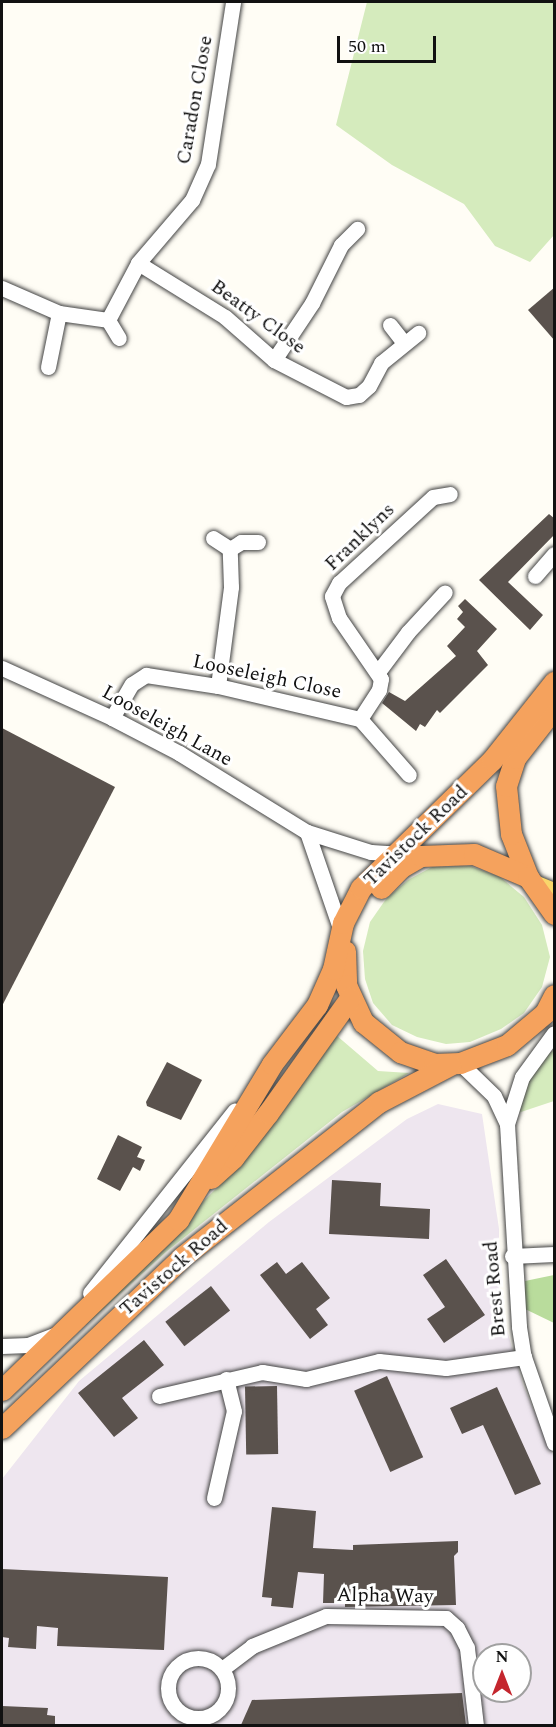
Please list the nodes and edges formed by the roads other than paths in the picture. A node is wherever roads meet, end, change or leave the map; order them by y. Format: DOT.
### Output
graph roads {
  1 [pos="233,2"];
  2 [pos="357,229"];
  3 [pos="138,263"];
  4 [pos="2,288"];
  5 [pos="59,313"];
  6 [pos="108,320"];
  7 [pos="390,325"];
  8 [pos="418,333"];
  9 [pos="119,338"];
  10 [pos="404,343"];
  11 [pos="274,360"];
  12 [pos="48,367"];
  13 [pos="450,494"];
  14 [pos="213,538"];
  15 [pos="258,542"];
  16 [pos="230,549"];
  17 [pos="555,554"];
  18 [pos="535,576"];
  19 [pos="445,592"];
  20 [pos="2,668"];
  21 [pos="378,672"];
  22 [pos="555,682"];
  23 [pos="218,686"];
  24 [pos="555,708"];
  25 [pos="112,718"];
  26 [pos="360,719"];
  27 [pos="409,775"];
  28 [pos="307,832"];
  29 [pos="395,853"];
  30 [pos="421,856"];
  31 [pos="540,885"];
  32 [pos="555,914"];
  33 [pos="343,939"];
  34 [pos="555,995"];
  35 [pos="350,998"];
  36 [pos="555,1033"];
  37 [pos="272,1064"];
  38 [pos="455,1064"];
  39 [pos="507,1124"];
  40 [pos="197,1191"];
  41 [pos="159,1204"];
  42 [pos="555,1254"];
  43 [pos="512,1256"];
  44 [pos="112,1322"];
  45 [pos="58,1333"];
  46 [pos="2,1346"];
  47 [pos="524,1357"];
  48 [pos="226,1378"];
  49 [pos="5,1379"];
  50 [pos="159,1396"];
  51 [pos="31,1397"];
  52 [pos="2,1428"];
  53 [pos="555,1443"];
  54 [pos="214,1498"];
  55 [pos="222,1669"];
  56 [pos="179,1719"];
  57 [pos="476,1725"];
  1 -- 3 [label="street, Caradon Close"];
  2 -- 11 [label="street"];
  3 -- 6 [label="street, Caradon Close"];
  3 -- 11 [label="street, Beatty Close"];
  4 -- 5 [label="street"];
  5 -- 6 [label="street"];
  5 -- 12 [label="street"];
  6 -- 9 [label="street"];
  7 -- 10 [label="street"];
  8 -- 10 [label="street, Beatty Close"];
  10 -- 11 [label="street, Beatty Close"];
  13 -- 21 [label="street, Franklyns"];
  14 -- 16 [label="street"];
  15 -- 16 [label="street"];
  16 -- 23 [label="street"];
  17 -- 18 [label="street"];
  19 -- 21 [label="street"];
  20 -- 25 [label="street, Looseleigh Lane"];
  21 -- 26 [label="street"];
  22 -- 29 [label="highway, Tavistock Road"];
  23 -- 25 [label="street, Looseleigh Close"];
  23 -- 26 [label="street, Looseleigh Close"];
  24 -- 31 [label="highway"];
  25 -- 28 [label="street, Looseleigh Lane"];
  26 -- 27 [label="street, Looseleigh Close"];
  28 -- 29 [label="street, Looseleigh Lane"];
  28 -- 33 [label="street"];
  29 -- 30 [label="street, Looseleigh Lane"];
  29 -- 33 [label="highway, Tavistock Road"];
  30 -- 31 [label="highway"];
  30 -- 33 [label="highway"];
  31 -- 32 [label="highway"];
  33 -- 35 [label="highway"];
  33 -- 37 [label="highway, Tavistock Road"];
  34 -- 38 [label="highway, Tavistock Road"];
  35 -- 38 [label="highway"];
  35 -- 40 [label="highway, Tavistock Road"];
  36 -- 39 [label="street, Brest Road"];
  37 -- 40 [label="highway, Tavistock Road"];
  37 -- 41 [label="street"];
  38 -- 39 [label="street, Brest Road"];
  38 -- 44 [label="highway, Tavistock Road"];
  39 -- 43 [label="street, Brest Road"];
  40 -- 41 [label="street, Tavistock Road"];
  40 -- 45 [label="highway, Tavistock Road"];
  41 -- 45 [label="street, Tavistock Road"];
  42 -- 43 [label="street"];
  43 -- 47 [label="street, Brest Road"];
  44 -- 49 [label="highway"];
  44 -- 51 [label="highway, Tavistock Road"];
  45 -- 46 [label="street"];
  45 -- 49 [label="highway, Tavistock Road"];
  47 -- 48 [label="street"];
  47 -- 53 [label="street, Brest Road"];
  48 -- 50 [label="street"];
  48 -- 54 [label="street"];
  49 -- 51 [label="highway"];
  51 -- 52 [label="highway, Tavistock Road"];
  55 -- 56 [label="street"];
  55 -- 56 [label="street"];
  55 -- 57 [label="street, Alpha Way"];
}
